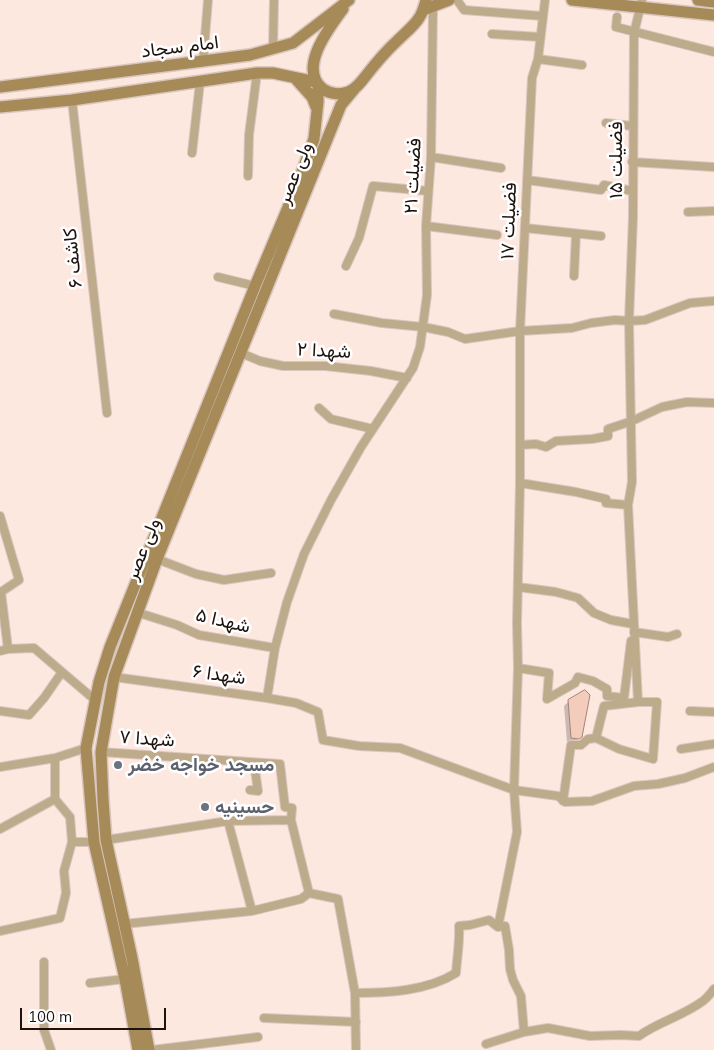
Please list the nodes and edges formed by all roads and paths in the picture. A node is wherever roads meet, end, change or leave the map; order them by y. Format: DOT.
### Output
graph roads {
  1 [pos="208,0"];
  2 [pos="274,0"];
  3 [pos="349,0"];
  4 [pos="449,0"];
  5 [pos="457,0"];
  6 [pos="545,0"];
  7 [pos="572,0"];
  8 [pos="698,0"];
  9 [pos="595,1"];
  10 [pos="714,2"];
  11 [pos="641,3"];
  12 [pos="427,5"];
  13 [pos="714,15"];
  14 [pos="542,16"];
  15 [pos="617,17"];
  16 [pos="634,33"];
  17 [pos="492,34"];
  18 [pos="540,37"];
  19 [pos="274,49"];
  20 [pos="714,52"];
  21 [pos="538,59"];
  22 [pos="203,61"];
  23 [pos="582,65"];
  24 [pos="109,73"];
  25 [pos="257,73"];
  26 [pos="294,77"];
  27 [pos="200,82"];
  28 [pos="317,83"];
  29 [pos="356,87"];
  30 [pos="0,88"];
  31 [pos="112,93"];
  32 [pos="72,100"];
  33 [pos="0,108"];
  34 [pos="318,109"];
  35 [pos="606,123"];
  36 [pos="632,126"];
  37 [pos="192,153"];
  38 [pos="431,157"];
  39 [pos="632,162"];
  40 [pos="714,167"];
  41 [pos="501,168"];
  42 [pos="248,176"];
  43 [pos="527,180"];
  44 [pos="428,191"];
  45 [pos="632,191"];
  46 [pos="714,211"];
  47 [pos="688,212"];
  48 [pos="426,226"];
  49 [pos="525,228"];
  50 [pos="576,234"];
  51 [pos="497,235"];
  52 [pos="601,236"];
  53 [pos="346,266"];
  54 [pos="574,276"];
  55 [pos="218,277"];
  56 [pos="255,286"];
  57 [pos="714,301"];
  58 [pos="334,314"];
  59 [pos="629,321"];
  60 [pos="423,327"];
  61 [pos="520,331"];
  62 [pos="235,350"];
  63 [pos="407,378"];
  64 [pos="714,403"];
  65 [pos="320,408"];
  66 [pos="107,413"];
  67 [pos="632,421"];
  68 [pos="373,428"];
  69 [pos="520,445"];
  70 [pos="520,484"];
  71 [pos="628,505"];
  72 [pos="0,516"];
  73 [pos="157,559"];
  74 [pos="271,572"];
  75 [pos="518,587"];
  76 [pos="136,612"];
  77 [pos="633,625"];
  78 [pos="677,634"];
  79 [pos="275,648"];
  80 [pos="4,650"];
  81 [pos="518,668"];
  82 [pos="62,672"];
  83 [pos="114,677"];
  84 [pos="267,698"];
  85 [pos="95,700"];
  86 [pos="638,702"];
  87 [pos="0,711"];
  88 [pos="690,711"];
  89 [pos="714,712"];
  90 [pos="596,738"];
  91 [pos="714,744"];
  92 [pos="86,748"];
  93 [pos="681,749"];
  94 [pos="101,752"];
  95 [pos="55,758"];
  96 [pos="254,763"];
  97 [pos="0,767"];
  98 [pos="714,767"];
  99 [pos="250,790"];
  100 [pos="514,790"];
  101 [pos="55,799"];
  102 [pos="563,801"];
  103 [pos="291,820"];
  104 [pos="228,821"];
  105 [pos="0,829"];
  106 [pos="106,840"];
  107 [pos="72,842"];
  108 [pos="94,842"];
  109 [pos="309,893"];
  110 [pos="252,911"];
  111 [pos="119,925"];
  112 [pos="498,926"];
  113 [pos="0,931"];
  114 [pos="44,962"];
  115 [pos="125,979"];
  116 [pos="90,982"];
  117 [pos="714,989"];
  118 [pos="355,993"];
  119 [pos="264,1018"];
  120 [pos="356,1022"];
  121 [pos="524,1032"];
  122 [pos="258,1037"];
  123 [pos="486,1044"];
  124 [pos="51,1050"];
  125 [pos="138,1050"];
  126 [pos="150,1050"];
  127 [pos="356,1050"];
  1 -- 22 [label="street"];
  2 -- 19 [label="street"];
  3 -- 19 [label="main road, امام سجاد"];
  3 -- 28 [label="main road, ولی عصر"];
  4 -- 12 [label="main road"];
  5 -- 14 [label="street"];
  6 -- 14 [label="street, فضیلت ۱۷"];
  7 -- 9 [label="main road"];
  8 -- 10 [label="main road"];
  9 -- 11 [label="main road"];
  11 -- 13 [label="main road"];
  11 -- 16 [label="street, فضیلت ۱۵"];
  12 -- 29 [label="main road, ولی عصر"];
  12 -- 38 [label="street, فضیلت ۲۱"];
  14 -- 18 [label="street, فضیلت ۱۷"];
  15 -- 16 [label="street"];
  16 -- 20 [label="street"];
  16 -- 36 [label="street, فضیلت ۱۵"];
  17 -- 18 [label="street"];
  18 -- 21 [label="street, فضیلت ۱۷"];
  19 -- 22 [label="main road, امام سجاد"];
  21 -- 23 [label="street"];
  21 -- 43 [label="street, فضیلت ۱۷"];
  22 -- 24 [label="main road, امام سجاد"];
  24 -- 30 [label="main road, امام سجاد"];
  24 -- 31 [label="main road"];
  25 -- 26 [label="main road, امام سجاد"];
  25 -- 27 [label="main road, امام سجاد"];
  25 -- 42 [label="street"];
  26 -- 28 [label="main road, امام سجاد"];
  26 -- 34 [label="main road"];
  27 -- 31 [label="main road, امام سجاد"];
  27 -- 37 [label="street"];
  28 -- 29 [label="main road, امام سجاد"];
  28 -- 34 [label="main road, ولی عصر"];
  29 -- 62 [label="main road, ولی عصر"];
  31 -- 32 [label="main road, امام سجاد"];
  32 -- 33 [label="main road, امام سجاد"];
  32 -- 66 [label="street, کاشف ۶"];
  34 -- 56 [label="main road, ولی عصر"];
  35 -- 36 [label="street"];
  36 -- 39 [label="street, فضیلت ۱۵"];
  38 -- 41 [label="street"];
  38 -- 44 [label="street, فضیلت ۲۱"];
  39 -- 40 [label="street"];
  39 -- 45 [label="street, فضیلت ۱۵"];
  43 -- 45 [label="street"];
  43 -- 49 [label="street, فضیلت ۱۷"];
  44 -- 48 [label="street, فضیلت ۲۱"];
  44 -- 53 [label="street"];
  45 -- 59 [label="street, فضیلت ۱۵"];
  46 -- 47 [label="street"];
  48 -- 51 [label="street"];
  48 -- 60 [label="street, فضیلت ۲۱"];
  49 -- 50 [label="street"];
  49 -- 61 [label="street, فضیلت ۱۷"];
  50 -- 52 [label="street"];
  50 -- 54 [label="street"];
  55 -- 56 [label="street"];
  56 -- 62 [label="main road, ولی عصر"];
  57 -- 59 [label="street"];
  58 -- 60 [label="street"];
  59 -- 61 [label="street"];
  59 -- 67 [label="street, فضیلت ۱۵"];
  60 -- 61 [label="street"];
  60 -- 63 [label="street, فضیلت ۲۱"];
  61 -- 69 [label="street, فضیلت ۱۷"];
  62 -- 63 [label="street, شهدا ۲"];
  62 -- 73 [label="main road, ولی عصر"];
  62 -- 85 [label="main road, ولی عصر"];
  63 -- 68 [label="street, فضیلت ۲۱"];
  64 -- 67 [label="street"];
  65 -- 68 [label="street"];
  67 -- 69 [label="street"];
  67 -- 71 [label="street, فضیلت ۱۵"];
  68 -- 79 [label="street, فضیلت ۲۱"];
  69 -- 70 [label="street, فضیلت ۱۷"];
  70 -- 71 [label="street"];
  70 -- 75 [label="street, فضیلت ۱۷"];
  71 -- 77 [label="street, فضیلت ۱۵"];
  72 -- 80 [label="street"];
  73 -- 74 [label="street"];
  73 -- 76 [label="main road, ولی عصر"];
  75 -- 77 [label="street"];
  75 -- 81 [label="street, فضیلت ۱۷"];
  76 -- 79 [label="street, شهدا ۵"];
  76 -- 83 [label="main road, ولی عصر"];
  77 -- 78 [label="street"];
  77 -- 81 [label="street"];
  77 -- 86 [label="street"];
  79 -- 84 [label="street, فضیلت ۲۱"];
  80 -- 82 [label="street"];
  81 -- 100 [label="street, فضیلت ۱۷"];
  82 -- 85 [label="street"];
  82 -- 87 [label="street"];
  83 -- 84 [label="street, شهدا ۶"];
  83 -- 94 [label="main road, ولی عصر"];
  84 -- 100 [label="street, شهدا ۶"];
  85 -- 92 [label="main road, ولی عصر"];
  86 -- 90 [label="street"];
  86 -- 90 [label="street"];
  88 -- 89 [label="street"];
  90 -- 102 [label="street"];
  91 -- 93 [label="street"];
  92 -- 95 [label="street"];
  92 -- 108 [label="main road, ولی عصر"];
  94 -- 96 [label="street, شهدا ۷"];
  94 -- 106 [label="main road, ولی عصر"];
  95 -- 97 [label="street"];
  95 -- 101 [label="street"];
  96 -- 99 [label="street"];
  96 -- 103 [label="street, شهدا ۷"];
  98 -- 102 [label="street"];
  100 -- 102 [label="street"];
  100 -- 112 [label="street, فضیلت ۱۷"];
  101 -- 105 [label="street"];
  101 -- 107 [label="street"];
  103 -- 104 [label="street"];
  103 -- 109 [label="street"];
  104 -- 106 [label="street"];
  104 -- 110 [label="street"];
  106 -- 111 [label="main road, ولی عصر"];
  107 -- 108 [label="street"];
  107 -- 113 [label="street"];
  108 -- 111 [label="main road, ولی عصر"];
  109 -- 110 [label="street"];
  109 -- 118 [label="street"];
  110 -- 111 [label="street"];
  111 -- 115 [label="main road, ولی عصر"];
  111 -- 126 [label="main road, ولی عصر"];
  112 -- 118 [label="street"];
  112 -- 121 [label="street"];
  114 -- 124 [label="street"];
  115 -- 116 [label="street"];
  115 -- 125 [label="main road, ولی عصر"];
  117 -- 121 [label="street"];
  118 -- 120 [label="street"];
  119 -- 120 [label="street"];
  120 -- 127 [label="street"];
  121 -- 123 [label="street"];
  122 -- 126 [label="street"];
}
